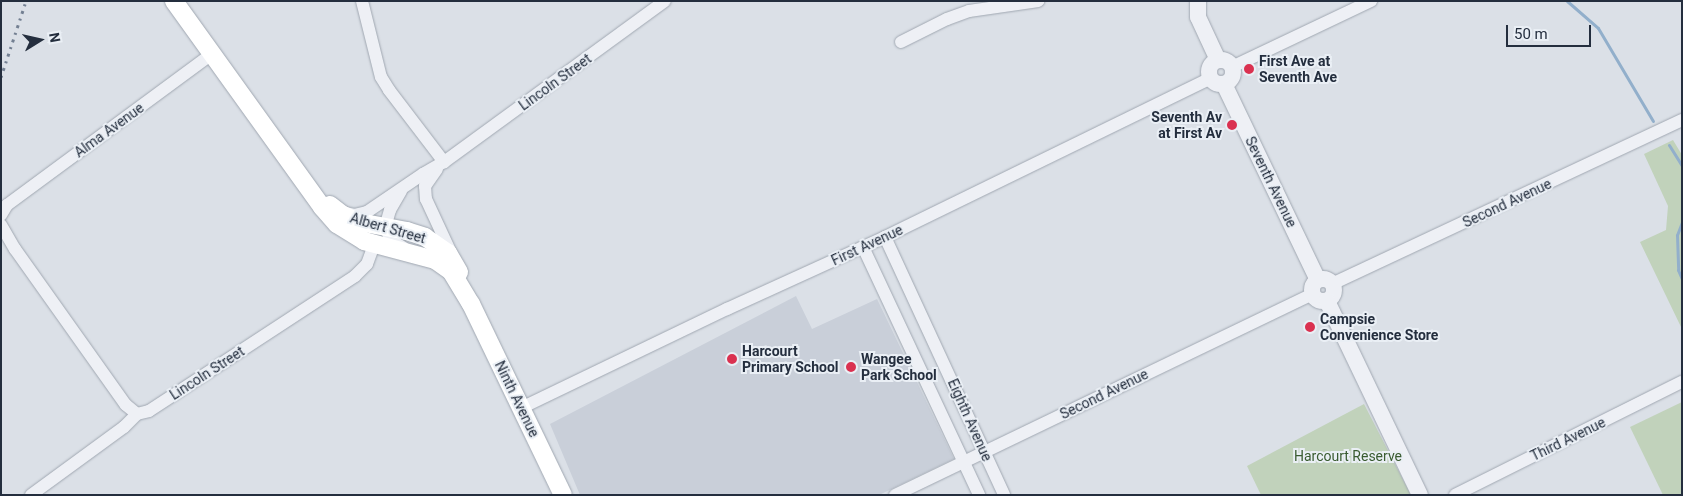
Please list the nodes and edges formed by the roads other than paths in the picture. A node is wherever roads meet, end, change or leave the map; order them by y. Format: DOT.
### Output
graph roads {
  1 [pos="174,1"];
  2 [pos="362,1"];
  3 [pos="666,1"];
  4 [pos="1038,1"];
  5 [pos="1198,1"];
  6 [pos="1372,1"];
  7 [pos="901,42"];
  8 [pos="212,54"];
  9 [pos="1225,63"];
  10 [pos="1217,81"];
  11 [pos="1682,120"];
  12 [pos="282,151"];
  13 [pos="444,162"];
  14 [pos="403,187"];
  15 [pos="334,209"];
  16 [pos="4,210"];
  17 [pos="1,225"];
  18 [pos="385,227"];
  19 [pos="886,237"];
  20 [pos="374,245"];
  21 [pos="863,247"];
  22 [pos="424,257"];
  23 [pos="457,264"];
  24 [pos="1322,290"];
  25 [pos="471,304"];
  26 [pos="1682,382"];
  27 [pos="521,408"];
  28 [pos="137,414"];
  29 [pos="985,452"];
  30 [pos="963,462"];
  31 [pos="32,495"];
  32 [pos="563,495"];
  33 [pos="895,495"];
  34 [pos="979,495"];
  35 [pos="1004,495"];
  36 [pos="1420,495"];
  37 [pos="1455,495"];
  1 -- 8 [label="main road, Albert Street"];
  2 -- 13 [label="street"];
  3 -- 13 [label="street, Lincoln Street"];
  4 -- 7 [label="street"];
  5 -- 9 [label="street"];
  6 -- 9 [label="street"];
  8 -- 12 [label="main road, Albert Street"];
  8 -- 16 [label="street, Alma Avenue"];
  9 -- 10 [label="street"];
  9 -- 10 [label="street"];
  10 -- 19 [label="street, First Avenue"];
  10 -- 24 [label="street, Seventh Avenue"];
  11 -- 24 [label="street, Second Avenue"];
  12 -- 15 [label="main road, Albert Street"];
  12 -- 20 [label="main road, Albert Street"];
  13 -- 14 [label="street, Lincoln Street"];
  13 -- 23 [label="street, Lincoln Street"];
  14 -- 15 [label="street, Lincoln Street"];
  14 -- 18 [label="street, Lincoln Street"];
  15 -- 18 [label="main road, Albert Street"];
  17 -- 28 [label="street"];
  18 -- 22 [label="street"];
  18 -- 23 [label="main road, Albert Street"];
  19 -- 21 [label="street, First Avenue"];
  19 -- 29 [label="street, Eighth Avenue"];
  20 -- 22 [label="main road, Albert Street"];
  20 -- 28 [label="street, Lincoln Street"];
  21 -- 27 [label="street, First Avenue"];
  21 -- 30 [label="street, Eighth Avenue"];
  22 -- 25 [label="main road, Albert Street"];
  23 -- 25 [label="main road, Albert Street"];
  24 -- 29 [label="street, Second Avenue"];
  24 -- 36 [label="street, Seventh Avenue"];
  25 -- 27 [label="main road, Ninth Avenue"];
  26 -- 37 [label="street, Third Avenue"];
  27 -- 32 [label="main road, Ninth Avenue"];
  28 -- 31 [label="street, Lincoln Street"];
  29 -- 30 [label="street, Second Avenue"];
  29 -- 35 [label="street, Eighth Avenue"];
  30 -- 33 [label="street, Second Avenue"];
  30 -- 34 [label="street, Eighth Avenue"];
}
